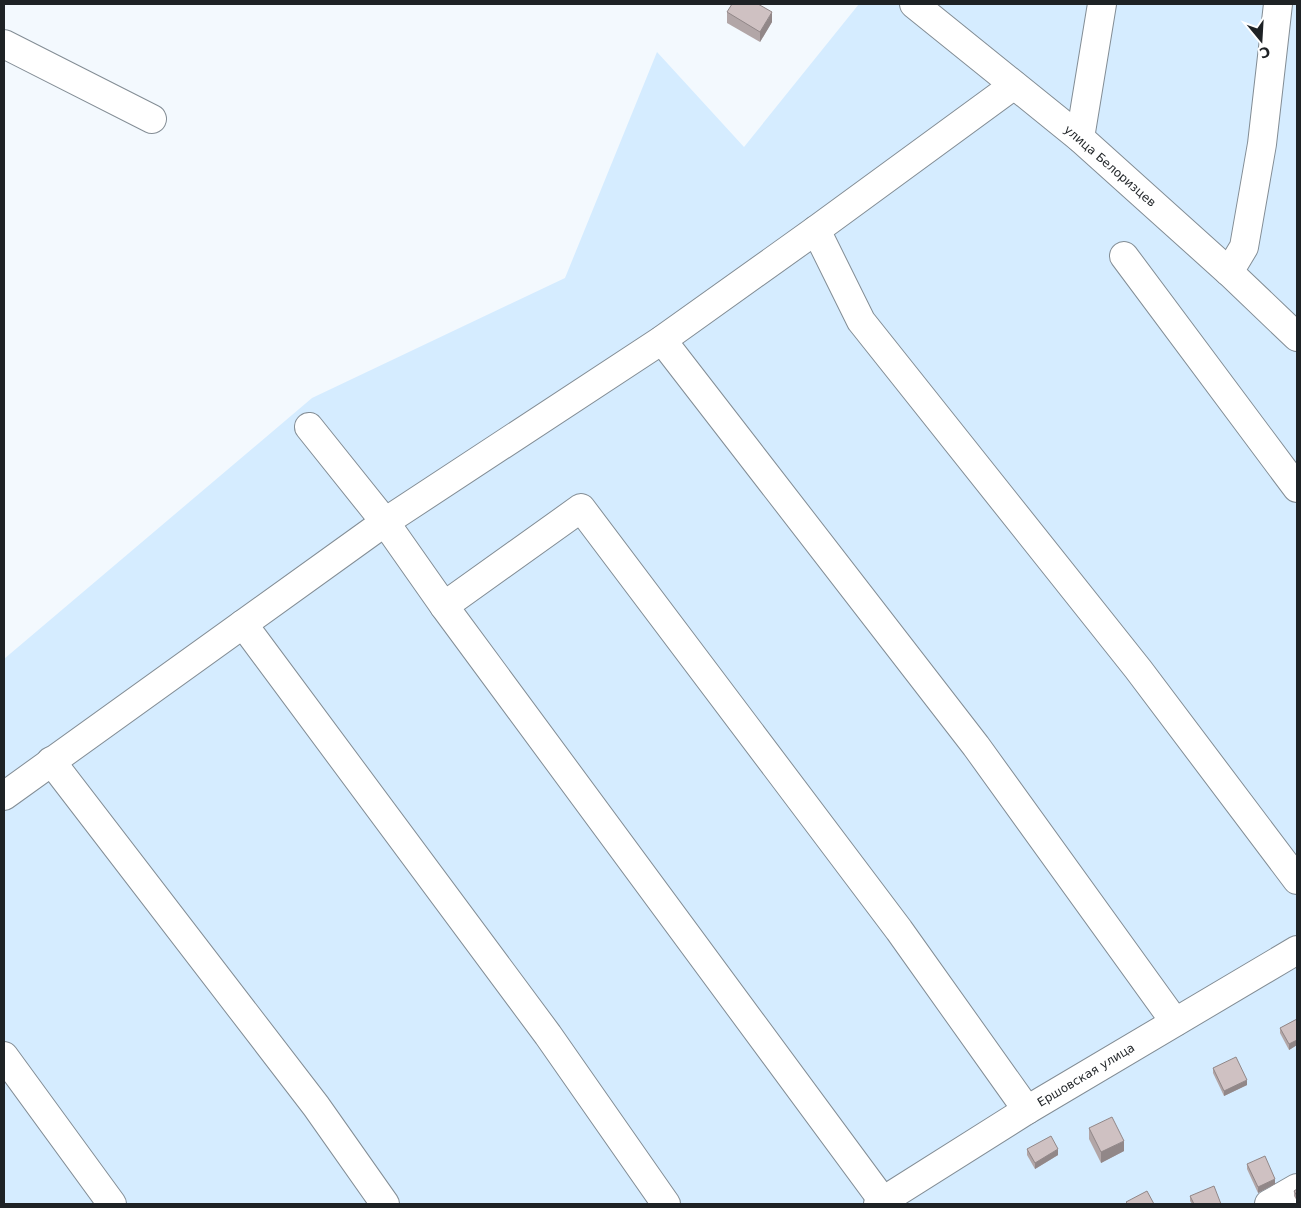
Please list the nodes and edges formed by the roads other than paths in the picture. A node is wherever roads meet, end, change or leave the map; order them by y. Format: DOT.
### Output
graph roads {
  1 [pos="914,4"];
  2 [pos="1102,4"];
  3 [pos="1278,4"];
  4 [pos="4,44"];
  5 [pos="1014,85"];
  6 [pos="152,119"];
  7 [pos="1080,138"];
  8 [pos="816,230"];
  9 [pos="1124,256"];
  10 [pos="1229,272"];
  11 [pos="1297,337"];
  12 [pos="662,340"];
  13 [pos="309,427"];
  14 [pos="1297,488"];
  15 [pos="385,522"];
  16 [pos="444,606"];
  17 [pos="243,624"];
  18 [pos="51,761"];
  19 [pos="4,796"];
  20 [pos="1297,880"];
  21 [pos="1297,950"];
  22 [pos="1175,1022"];
  23 [pos="4,1056"];
  24 [pos="1027,1110"];
  25 [pos="1297,1188"];
  26 [pos="880,1203"];
  27 [pos="112,1204"];
  28 [pos="385,1204"];
  29 [pos="666,1204"];
  30 [pos="1269,1204"];
  1 -- 5 [label="street, улица Белоризцев"];
  2 -- 7 [label="street"];
  3 -- 10 [label="street"];
  4 -- 6 [label="street"];
  5 -- 7 [label="street, улица Белоризцев"];
  5 -- 8 [label="street"];
  7 -- 10 [label="street, улица Белоризцев"];
  8 -- 12 [label="street"];
  8 -- 20 [label="street"];
  9 -- 14 [label="street"];
  10 -- 11 [label="street, улица Белоризцев"];
  12 -- 15 [label="street"];
  12 -- 22 [label="street"];
  13 -- 15 [label="street"];
  15 -- 16 [label="street"];
  15 -- 17 [label="street"];
  16 -- 24 [label="street"];
  16 -- 26 [label="street"];
  17 -- 18 [label="street"];
  17 -- 29 [label="street"];
  18 -- 19 [label="street"];
  18 -- 28 [label="street"];
  21 -- 22 [label="street, Ершовская улица"];
  22 -- 24 [label="street, Ершовская улица"];
  23 -- 27 [label="street"];
  24 -- 26 [label="street, Ершовская улица"];
  25 -- 30 [label="street"];
}
